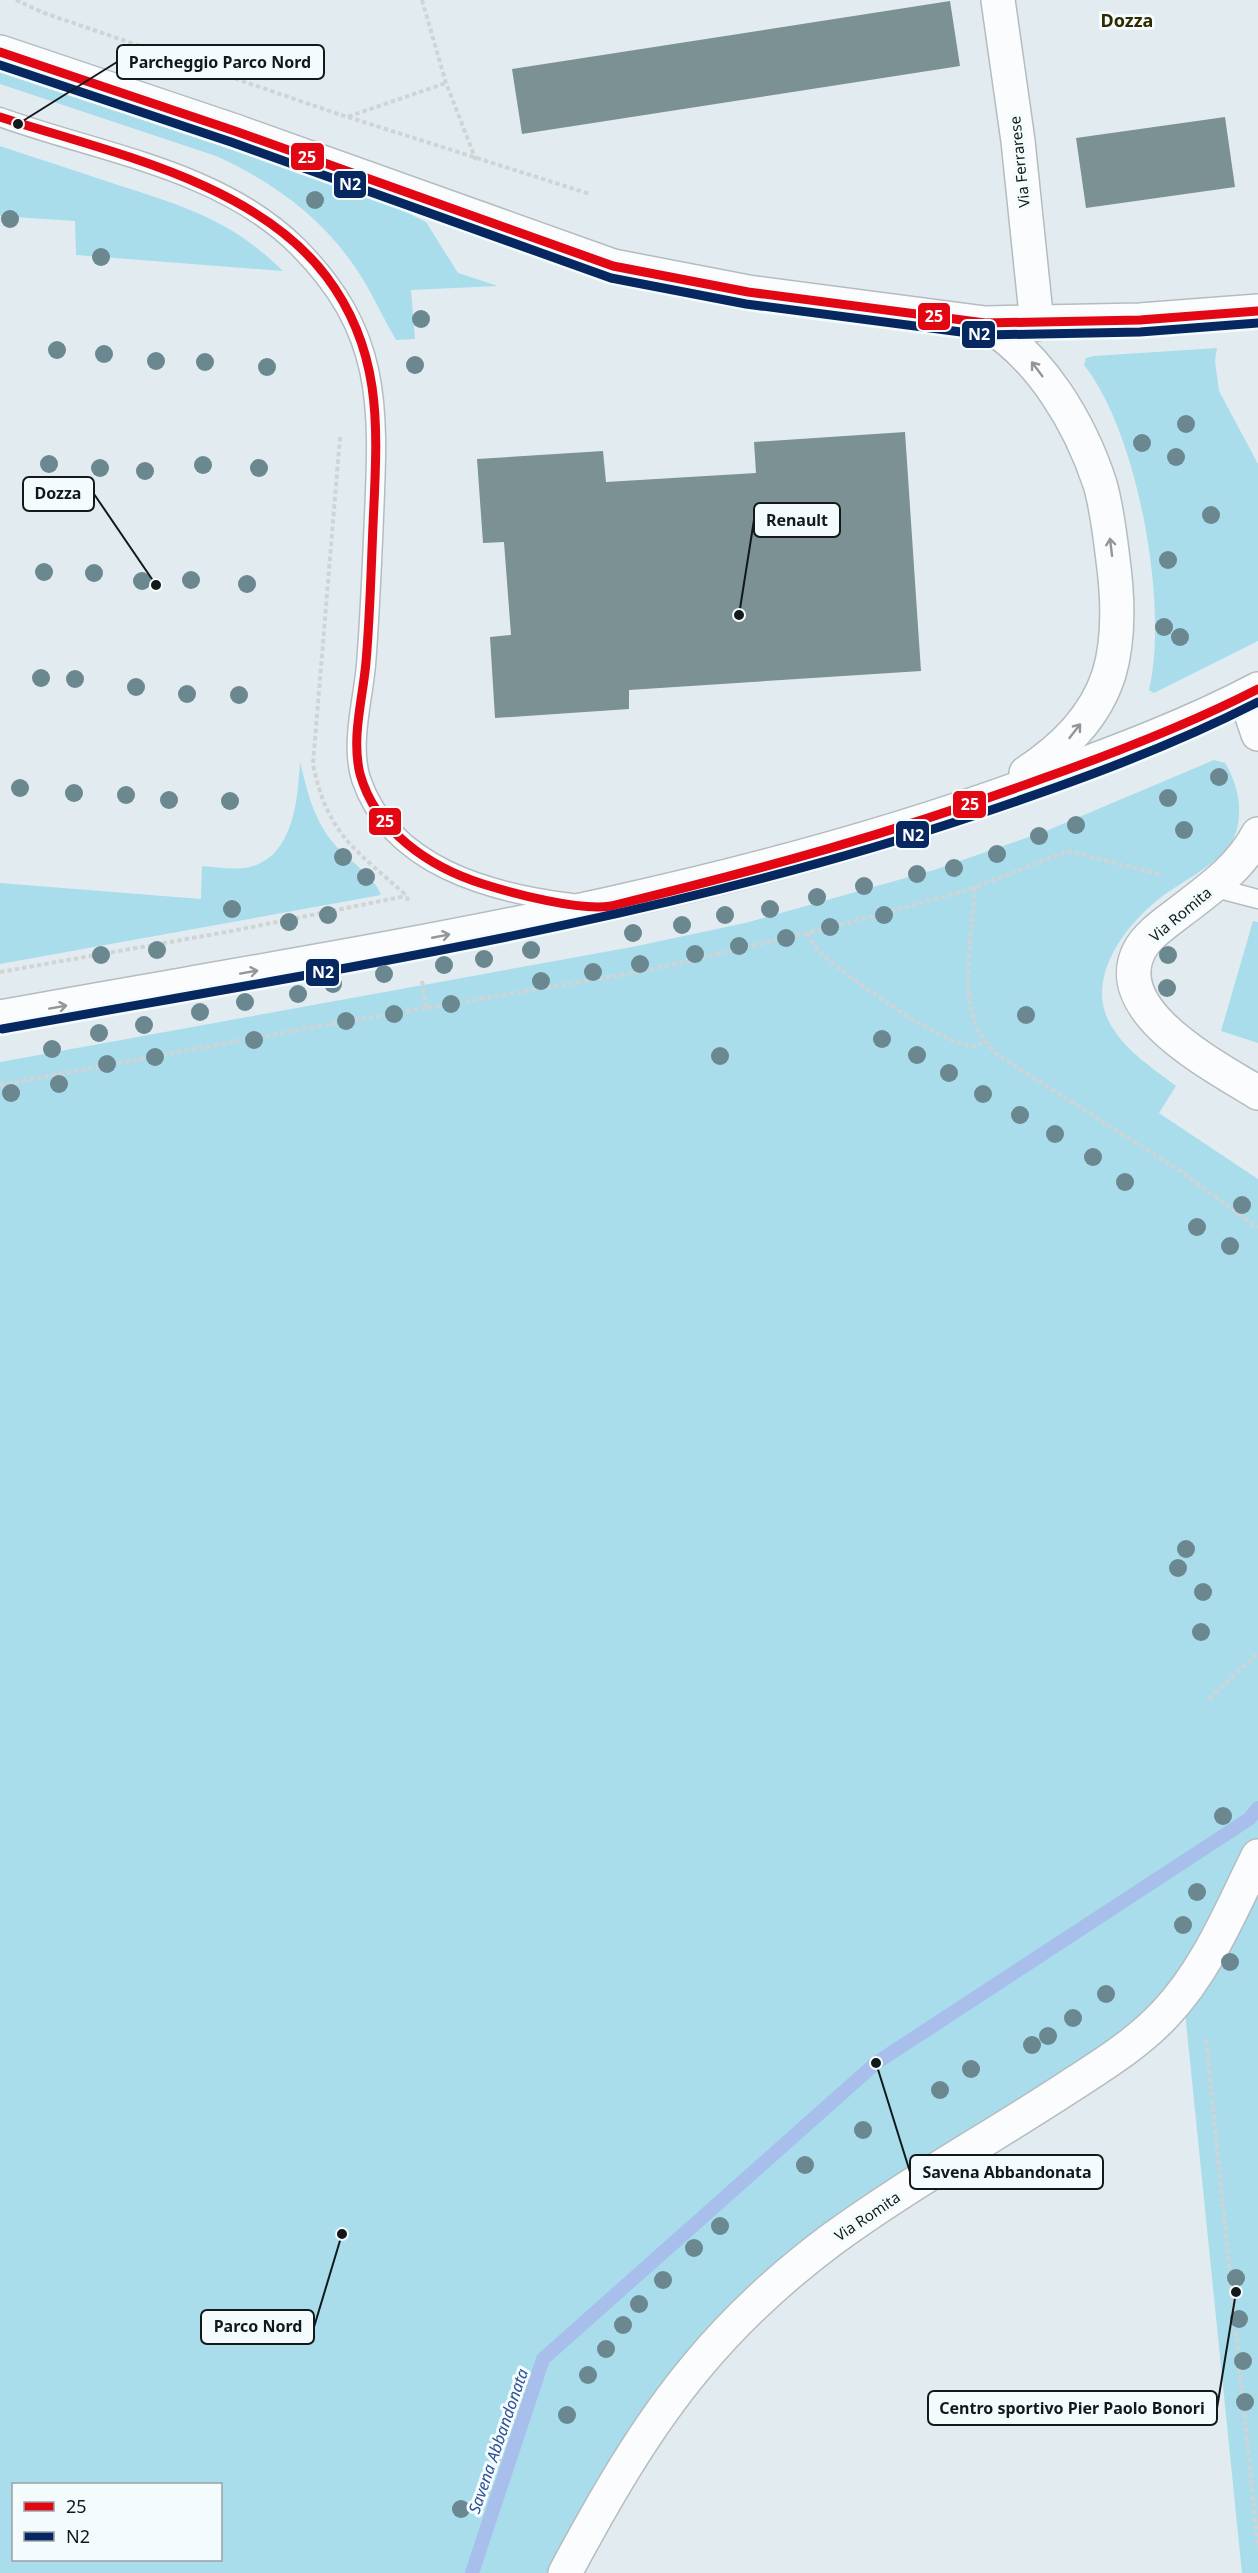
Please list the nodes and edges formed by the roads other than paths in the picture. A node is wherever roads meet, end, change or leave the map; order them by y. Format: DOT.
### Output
graph roads {
  1 [pos="998,0"];
  2 [pos="0,52"];
  3 [pos="0,117"];
  4 [pos="1258,311"];
  5 [pos="985,323"];
  6 [pos="1037,324"];
  7 [pos="1251,693"];
  8 [pos="1258,734"];
  9 [pos="958,810"];
  10 [pos="1258,834"];
  11 [pos="1212,887"];
  12 [pos="1258,898"];
  13 [pos="602,907"];
  14 [pos="0,1017"];
  15 [pos="1258,1093"];
  16 [pos="1258,1856"];
  17 [pos="566,2573"];
  1 -- 6 [label="main road, Via Ferrarese"];
  2 -- 5 [label="main road"];
  3 -- 13 [label="lane"];
  4 -- 6 [label="main road"];
  5 -- 6 [label="main road"];
  9 -- 5 [label="main road, one-way"];
  7 -- 8 [label="main road"];
  7 -- 9 [label="main road"];
  9 -- 13 [label="main road"];
  10 -- 11 [label="main road, Via Romita"];
  11 -- 12 [label="lane"];
  11 -- 15 [label="main road, Via Romita"];
  14 -- 13 [label="main road, one-way"];
  16 -- 17 [label="main road, Via Romita"];
}
